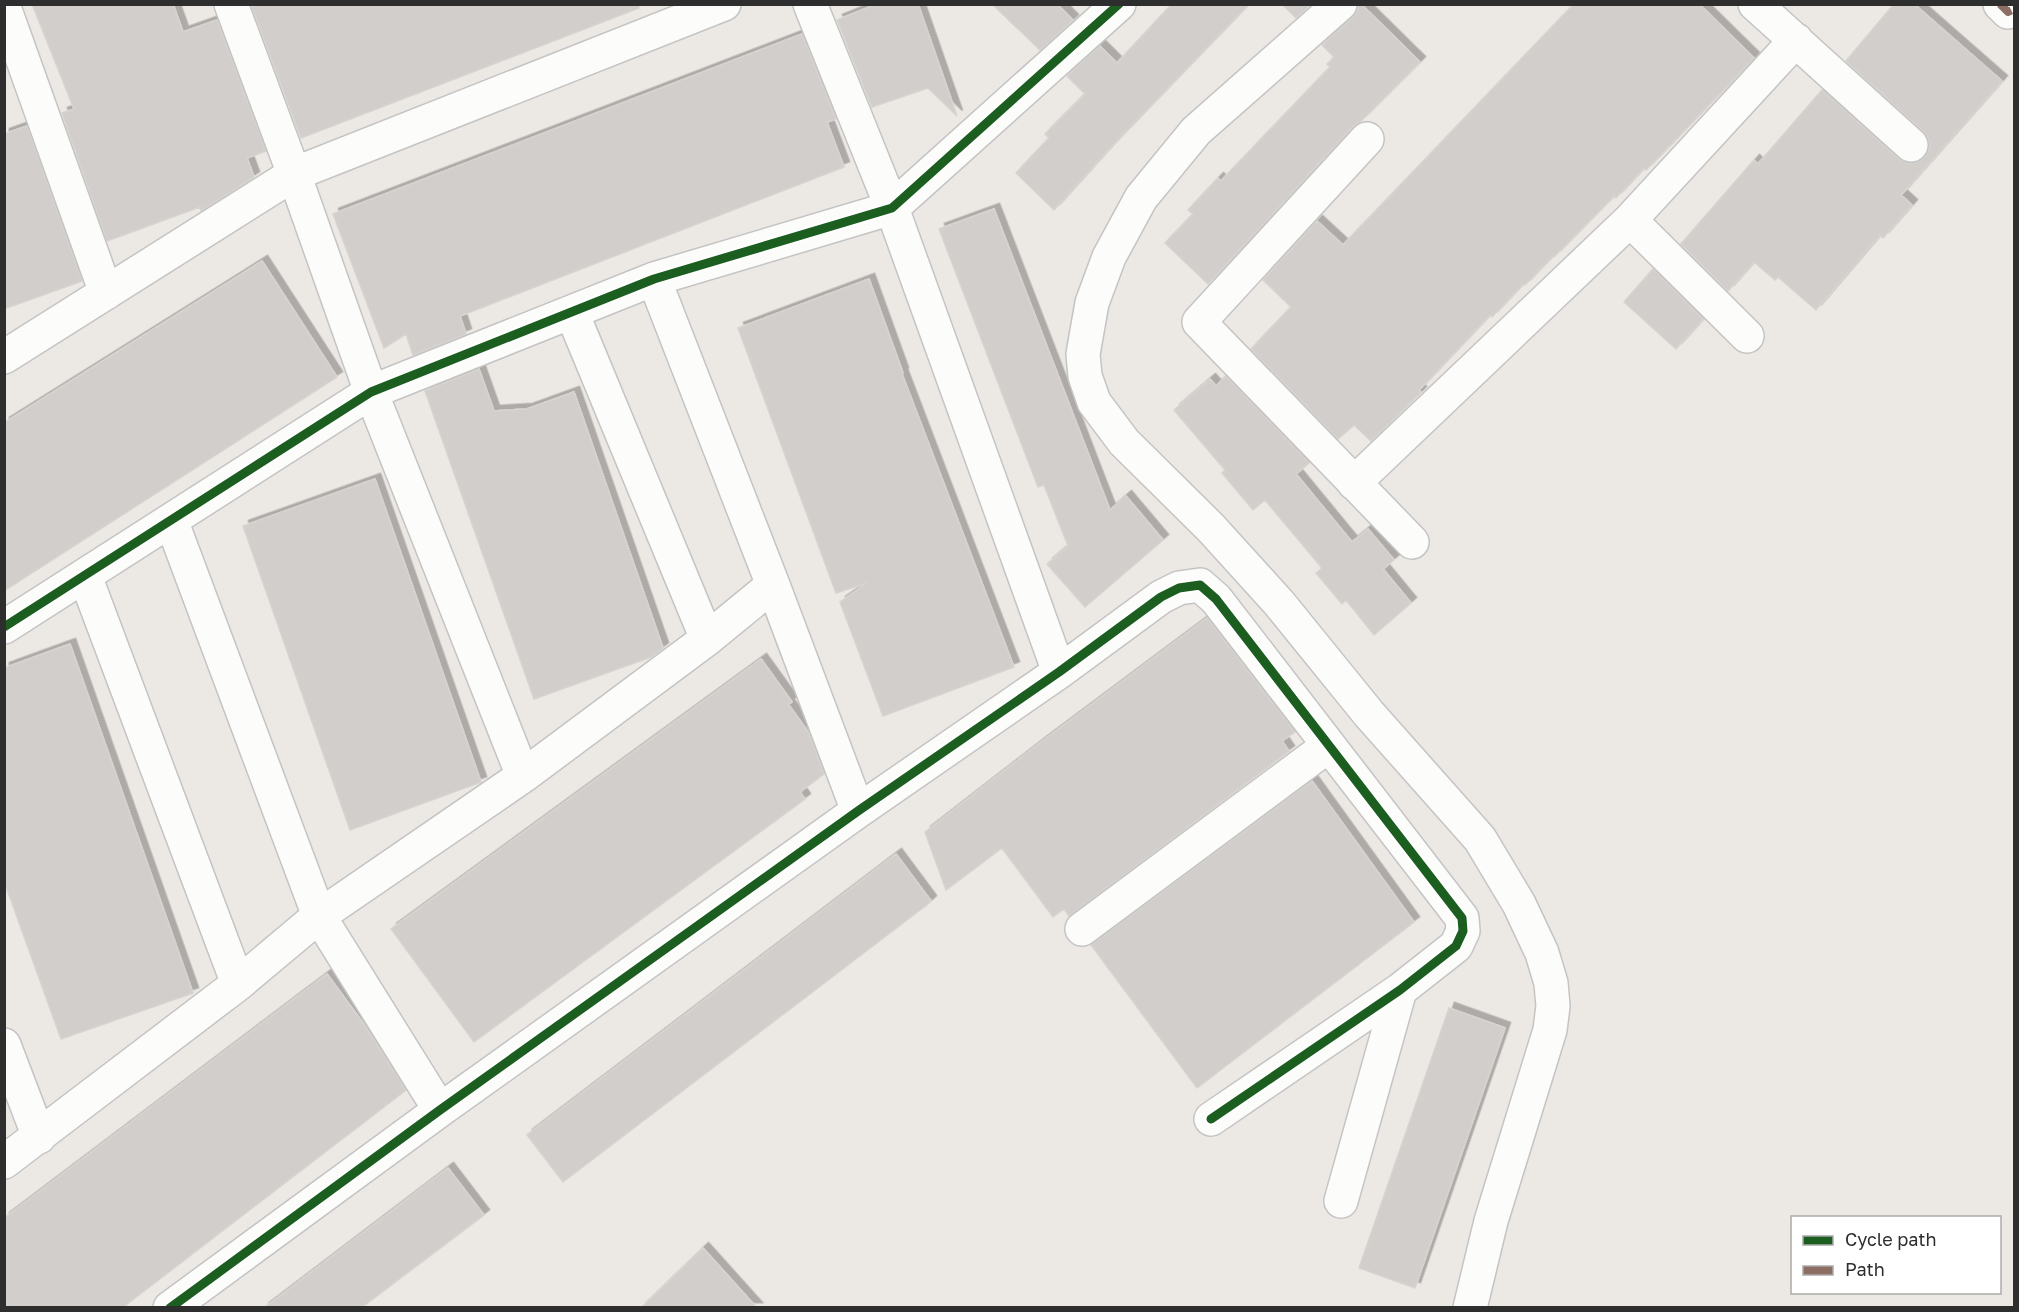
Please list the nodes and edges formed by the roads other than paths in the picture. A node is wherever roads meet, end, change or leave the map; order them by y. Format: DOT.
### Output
graph roads {
  1 [pos="231,4"];
  2 [pos="724,4"];
  3 [pos="810,4"];
  4 [pos="1119,4"];
  5 [pos="1340,4"];
  6 [pos="1755,4"];
  7 [pos="2000,4"];
  8 [pos="4,8"];
  9 [pos="2014,9"];
  10 [pos="1796,40"];
  11 [pos="1367,139"];
  12 [pos="1911,145"];
  13 [pos="294,174"];
  14 [pos="892,208"];
  15 [pos="1630,220"];
  16 [pos="654,279"];
  17 [pos="106,293"];
  18 [pos="572,313"];
  19 [pos="1747,336"];
  20 [pos="4,357"];
  21 [pos="371,392"];
  22 [pos="1354,483"];
  23 [pos="171,520"];
  24 [pos="1412,542"];
  25 [pos="85,576"];
  26 [pos="773,585"];
  27 [pos="4,627"];
  28 [pos="707,639"];
  29 [pos="1059,672"];
  30 [pos="1328,746"];
  31 [pos="523,776"];
  32 [pos="858,811"];
  33 [pos="319,916"];
  34 [pos="1082,929"];
  35 [pos="238,984"];
  36 [pos="1400,990"];
  37 [pos="4,1045"];
  38 [pos="440,1110"];
  39 [pos="1211,1119"];
  40 [pos="39,1137"];
  41 [pos="4,1162"];
  42 [pos="1341,1201"];
  43 [pos="170,1308"];
  44 [pos="1470,1308"];
  1 -- 13 [label="street"];
  2 -- 13 [label="street"];
  3 -- 14 [label="street"];
  4 -- 14 [label="street"];
  5 -- 44 [label="street"];
  6 -- 10 [label="street"];
  7 -- 9 [label="street"];
  8 -- 17 [label="street"];
  10 -- 12 [label="street"];
  10 -- 15 [label="street"];
  11 -- 22 [label="street"];
  13 -- 17 [label="street"];
  13 -- 21 [label="street"];
  14 -- 16 [label="street"];
  14 -- 29 [label="street"];
  15 -- 19 [label="street"];
  15 -- 22 [label="street"];
  16 -- 18 [label="street"];
  16 -- 26 [label="street"];
  17 -- 20 [label="street"];
  18 -- 21 [label="street"];
  18 -- 28 [label="street"];
  21 -- 23 [label="street"];
  21 -- 31 [label="street"];
  22 -- 24 [label="street"];
  23 -- 25 [label="street"];
  23 -- 33 [label="street"];
  25 -- 27 [label="street"];
  25 -- 35 [label="street"];
  26 -- 28 [label="street"];
  26 -- 32 [label="street"];
  28 -- 31 [label="street"];
  29 -- 30 [label="street"];
  29 -- 32 [label="street"];
  30 -- 34 [label="street"];
  30 -- 36 [label="street"];
  31 -- 33 [label="street"];
  32 -- 38 [label="street"];
  33 -- 35 [label="street"];
  33 -- 38 [label="street"];
  35 -- 40 [label="street"];
  36 -- 39 [label="street"];
  36 -- 42 [label="street"];
  37 -- 40 [label="street"];
  38 -- 43 [label="street"];
  40 -- 41 [label="street"];
}
